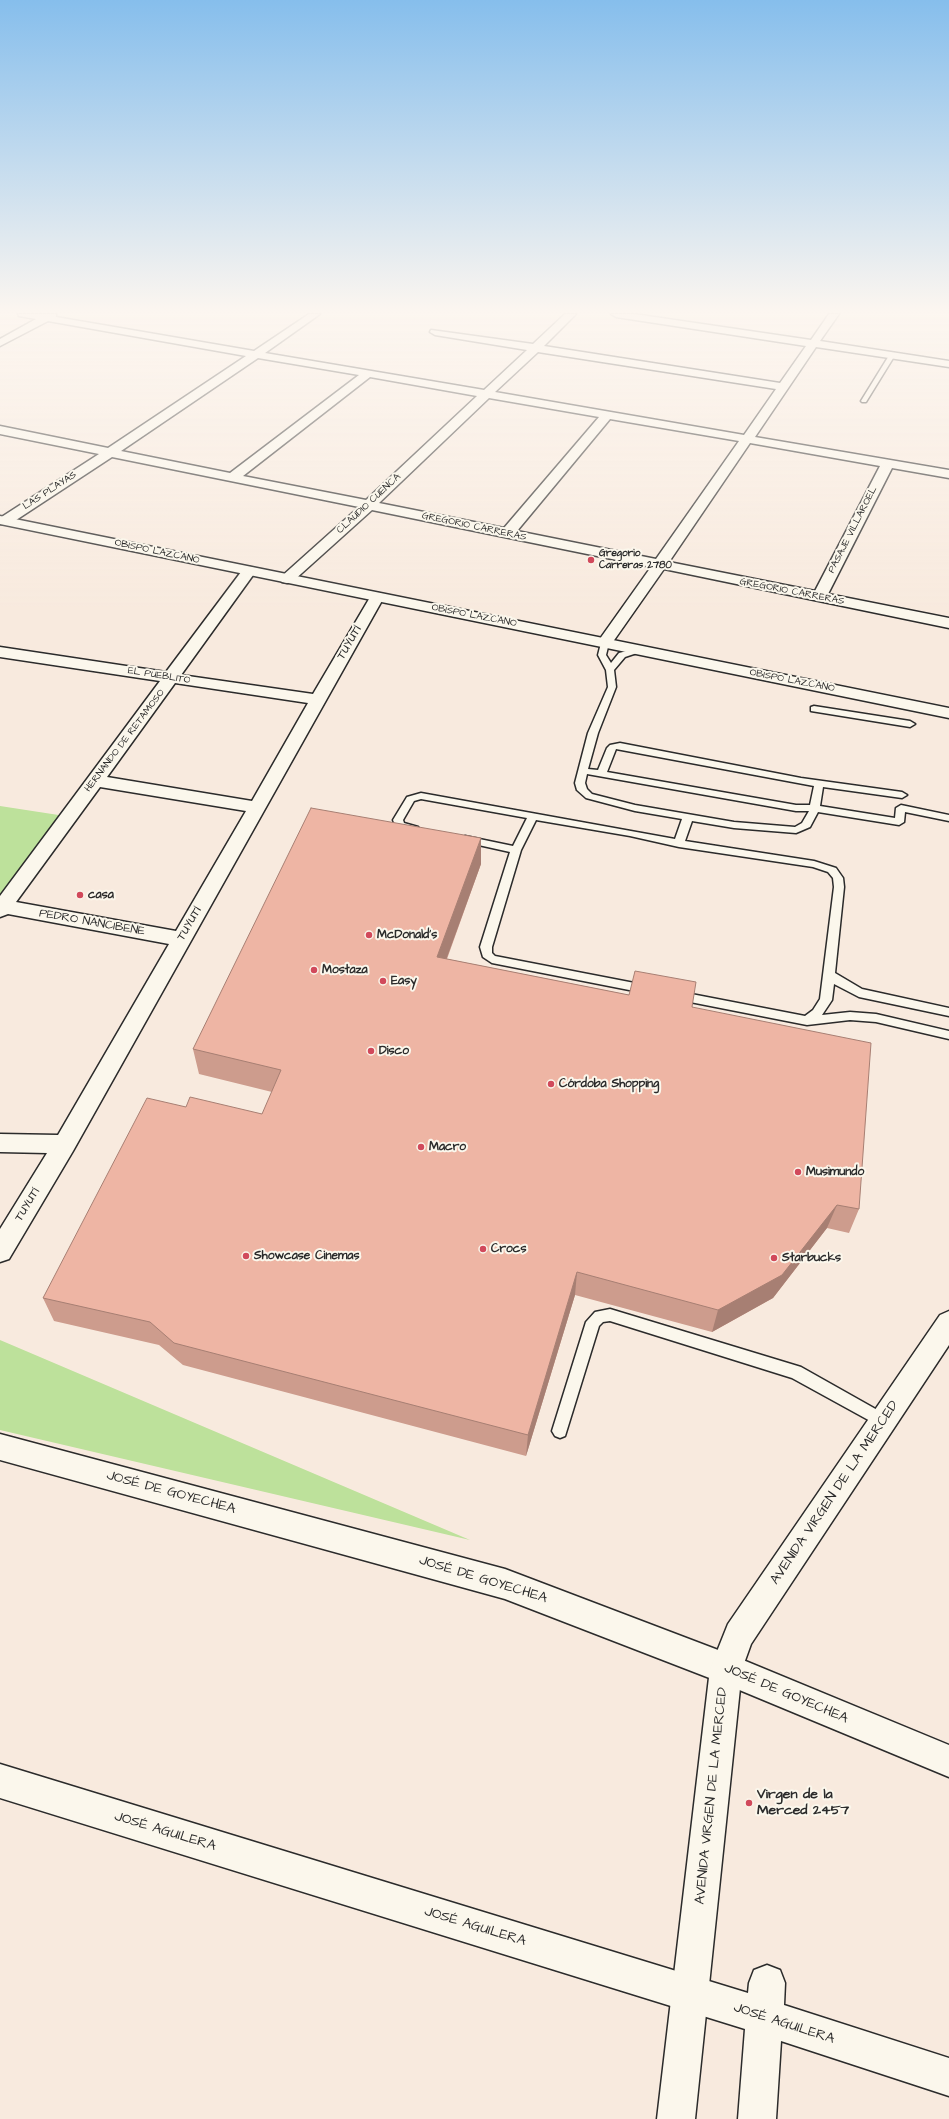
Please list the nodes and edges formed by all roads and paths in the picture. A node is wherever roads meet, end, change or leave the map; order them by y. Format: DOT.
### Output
graph roads {
  1 [pos="168,413"];
  2 [pos="317,413"];
  3 [pos="466,413"];
  4 [pos="601,413"];
  5 [pos="765,413"];
  6 [pos="608,414"];
  7 [pos="0,430"];
  8 [pos="748,439"];
  9 [pos="111,452"];
  10 [pos="888,463"];
  11 [pos="949,474"];
  12 [pos="233,477"];
  13 [pos="369,505"];
  14 [pos="2,520"];
  15 [pos="508,533"];
  16 [pos="659,565"];
  17 [pos="249,571"];
  18 [pos="287,579"];
  19 [pos="377,597"];
  20 [pos="819,597"];
  21 [pos="949,623"];
  22 [pos="605,643"];
  23 [pos="642,650"];
  24 [pos="0,652"];
  25 [pos="610,670"];
  26 [pos="172,678"];
  27 [pos="318,700"];
  28 [pos="814,709"];
  29 [pos="949,713"];
  30 [pos="910,724"];
  31 [pos="584,771"];
  32 [pos="602,774"];
  33 [pos="95,781"];
  34 [pos="819,783"];
  35 [pos="902,795"];
  36 [pos="257,807"];
  37 [pos="815,808"];
  38 [pos="533,816"];
  39 [pos="688,817"];
  40 [pos="949,818"];
  41 [pos="422,830"];
  42 [pos="453,837"];
  43 [pos="679,844"];
  44 [pos="516,850"];
  45 [pos="1,908"];
  46 [pos="181,939"];
  47 [pos="829,975"];
  48 [pos="949,1012"];
  49 [pos="807,1021"];
  50 [pos="949,1035"];
  51 [pos="0,1143"];
  52 [pos="64,1144"];
  53 [pos="0,1251"];
  54 [pos="949,1323"];
  55 [pos="883,1421"];
  56 [pos="560,1431"];
  57 [pos="0,1447"];
  58 [pos="726,1669"];
  59 [pos="949,1761"];
  60 [pos="0,1782"];
  61 [pos="767,1983"];
  62 [pos="690,1993"];
  63 [pos="764,2018"];
  64 [pos="949,2077"];
  65 [pos="676,2119"];
  66 [pos="757,2119"];
  1 -- 9 [label="street, LAS PLAYAS"];
  2 -- 12 [label="street"];
  3 -- 13 [label="street, CLAUDIO CUENCA"];
  4 -- 6 [label="street"];
  5 -- 8 [label="street"];
  6 -- 8 [label="street"];
  6 -- 15 [label="street"];
  7 -- 9 [label="street, GREGORIO CARRERAS"];
  8 -- 10 [label="street"];
  8 -- 16 [label="street"];
  9 -- 12 [label="street, GREGORIO CARRERAS"];
  9 -- 14 [label="street, LAS PLAYAS"];
  10 -- 11 [label="street"];
  10 -- 20 [label="street, PASAJE VILLAROEL"];
  12 -- 13 [label="street, GREGORIO CARRERAS"];
  13 -- 15 [label="street, GREGORIO CARRERAS"];
  13 -- 18 [label="street, CLAUDIO CUENCA"];
  14 -- 17 [label="street, OBISPO LAZCANO"];
  15 -- 16 [label="street, GREGORIO CARRERAS"];
  16 -- 20 [label="street, GREGORIO CARRERAS"];
  16 -- 22 [label="street"];
  17 -- 18 [label="street, OBISPO LAZCANO"];
  17 -- 26 [label="street, HERNANDO DE RETAMOSO"];
  18 -- 19 [label="street, OBISPO LAZCANO"];
  19 -- 22 [label="street, OBISPO LAZCANO"];
  19 -- 27 [label="street, TUYUTÍ"];
  20 -- 21 [label="street, GREGORIO CARRERAS"];
  22 -- 23 [label="street, OBISPO LAZCANO"];
  22 -- 25 [label="lane"];
  23 -- 25 [label="lane"];
  23 -- 29 [label="street, OBISPO LAZCANO"];
  24 -- 26 [label="street, EL PUEBLITO"];
  25 -- 31 [label="lane"];
  26 -- 27 [label="street, EL PUEBLITO"];
  26 -- 33 [label="street, HERNANDO DE RETAMOSO"];
  27 -- 36 [label="street, TUYUTÍ"];
  28 -- 30 [label="lane"];
  31 -- 32 [label="lane"];
  31 -- 39 [label="lane"];
  32 -- 34 [label="lane"];
  32 -- 37 [label="lane"];
  33 -- 36 [label="street"];
  33 -- 45 [label="street, HERNANDO DE RETAMOSO"];
  34 -- 35 [label="lane"];
  34 -- 37 [label="lane"];
  36 -- 46 [label="street, TUYUTÍ"];
  37 -- 39 [label="lane"];
  37 -- 40 [label="lane"];
  38 -- 41 [label="lane"];
  38 -- 43 [label="lane"];
  38 -- 44 [label="lane"];
  39 -- 43 [label="lane"];
  42 -- 44 [label="lane"];
  43 -- 47 [label="lane"];
  44 -- 49 [label="lane"];
  45 -- 46 [label="street, PEDRO NANCIBENE"];
  46 -- 52 [label="street, TUYUTÍ"];
  47 -- 48 [label="lane"];
  47 -- 49 [label="lane"];
  49 -- 50 [label="lane"];
  51 -- 52 [label="street"];
  52 -- 53 [label="street, TUYUTÍ"];
  54 -- 55 [label="street, AVENIDA VIRGEN DE LA MERCED"];
  55 -- 56 [label="lane"];
  55 -- 58 [label="street, AVENIDA VIRGEN DE LA MERCED"];
  57 -- 58 [label="street, JOSÉ DE GOYECHEA"];
  58 -- 59 [label="street, JOSÉ DE GOYECHEA"];
  58 -- 62 [label="street, AVENIDA VIRGEN DE LA MERCED"];
  60 -- 62 [label="street, JOSÉ AGUILERA"];
  61 -- 63 [label="street"];
  62 -- 63 [label="street, JOSÉ AGUILERA"];
  62 -- 65 [label="street, AVENIDA VIRGEN DE LA MERCED"];
  63 -- 64 [label="street, JOSÉ AGUILERA"];
  63 -- 66 [label="street"];
}
